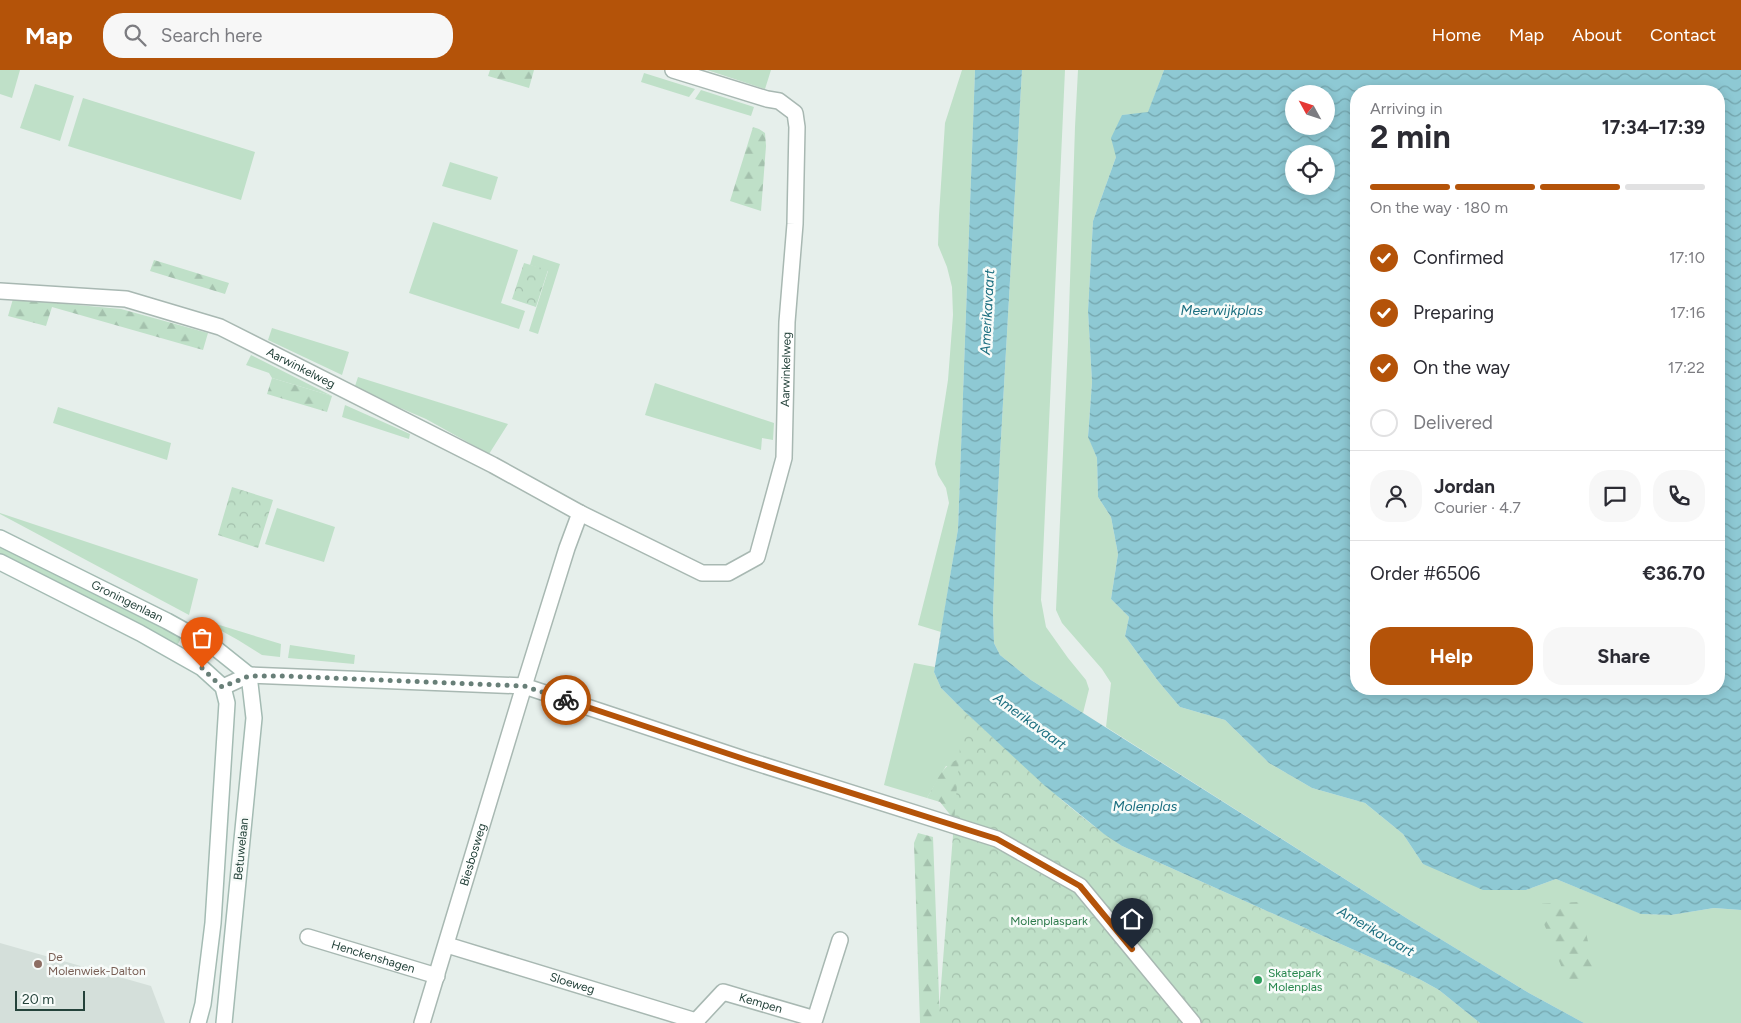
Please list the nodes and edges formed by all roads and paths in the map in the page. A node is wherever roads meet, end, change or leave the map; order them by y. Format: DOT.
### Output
graph roads {
  1 [pos="673,70"];
  2 [pos="0,291"];
  3 [pos="580,513"];
  4 [pos="0,538"];
  5 [pos="0,562"];
  6 [pos="249,676"];
  7 [pos="524,686"];
  8 [pos="222,687"];
  9 [pos="308,936"];
  10 [pos="840,940"];
  11 [pos="447,945"];
  12 [pos="437,976"];
  13 [pos="697,1022"];
  14 [pos="198,1023"];
  15 [pos="224,1023"];
  16 [pos="422,1023"];
  17 [pos="1193,1023"];
  1 -- 3 [label="street, Aarwinkelweg"];
  2 -- 3 [label="street, Aarwinkelweg"];
  3 -- 7 [label="street"];
  4 -- 6 [label="street, Groningenlaan"];
  5 -- 8 [label="street, Groningenlaan"];
  6 -- 7 [label="street"];
  6 -- 8 [label="street"];
  6 -- 15 [label="street, Betuwelaan"];
  7 -- 11 [label="street, Biesbosweg"];
  7 -- 17 [label="street"];
  8 -- 14 [label="street, Betuwelaan"];
  9 -- 12 [label="street, Henckenshagen"];
  10 -- 13 [label="street, Kempen"];
  11 -- 12 [label="street, Biesbosweg"];
  11 -- 13 [label="street, Sloeweg"];
  12 -- 16 [label="street, Biesbosweg"];
}
